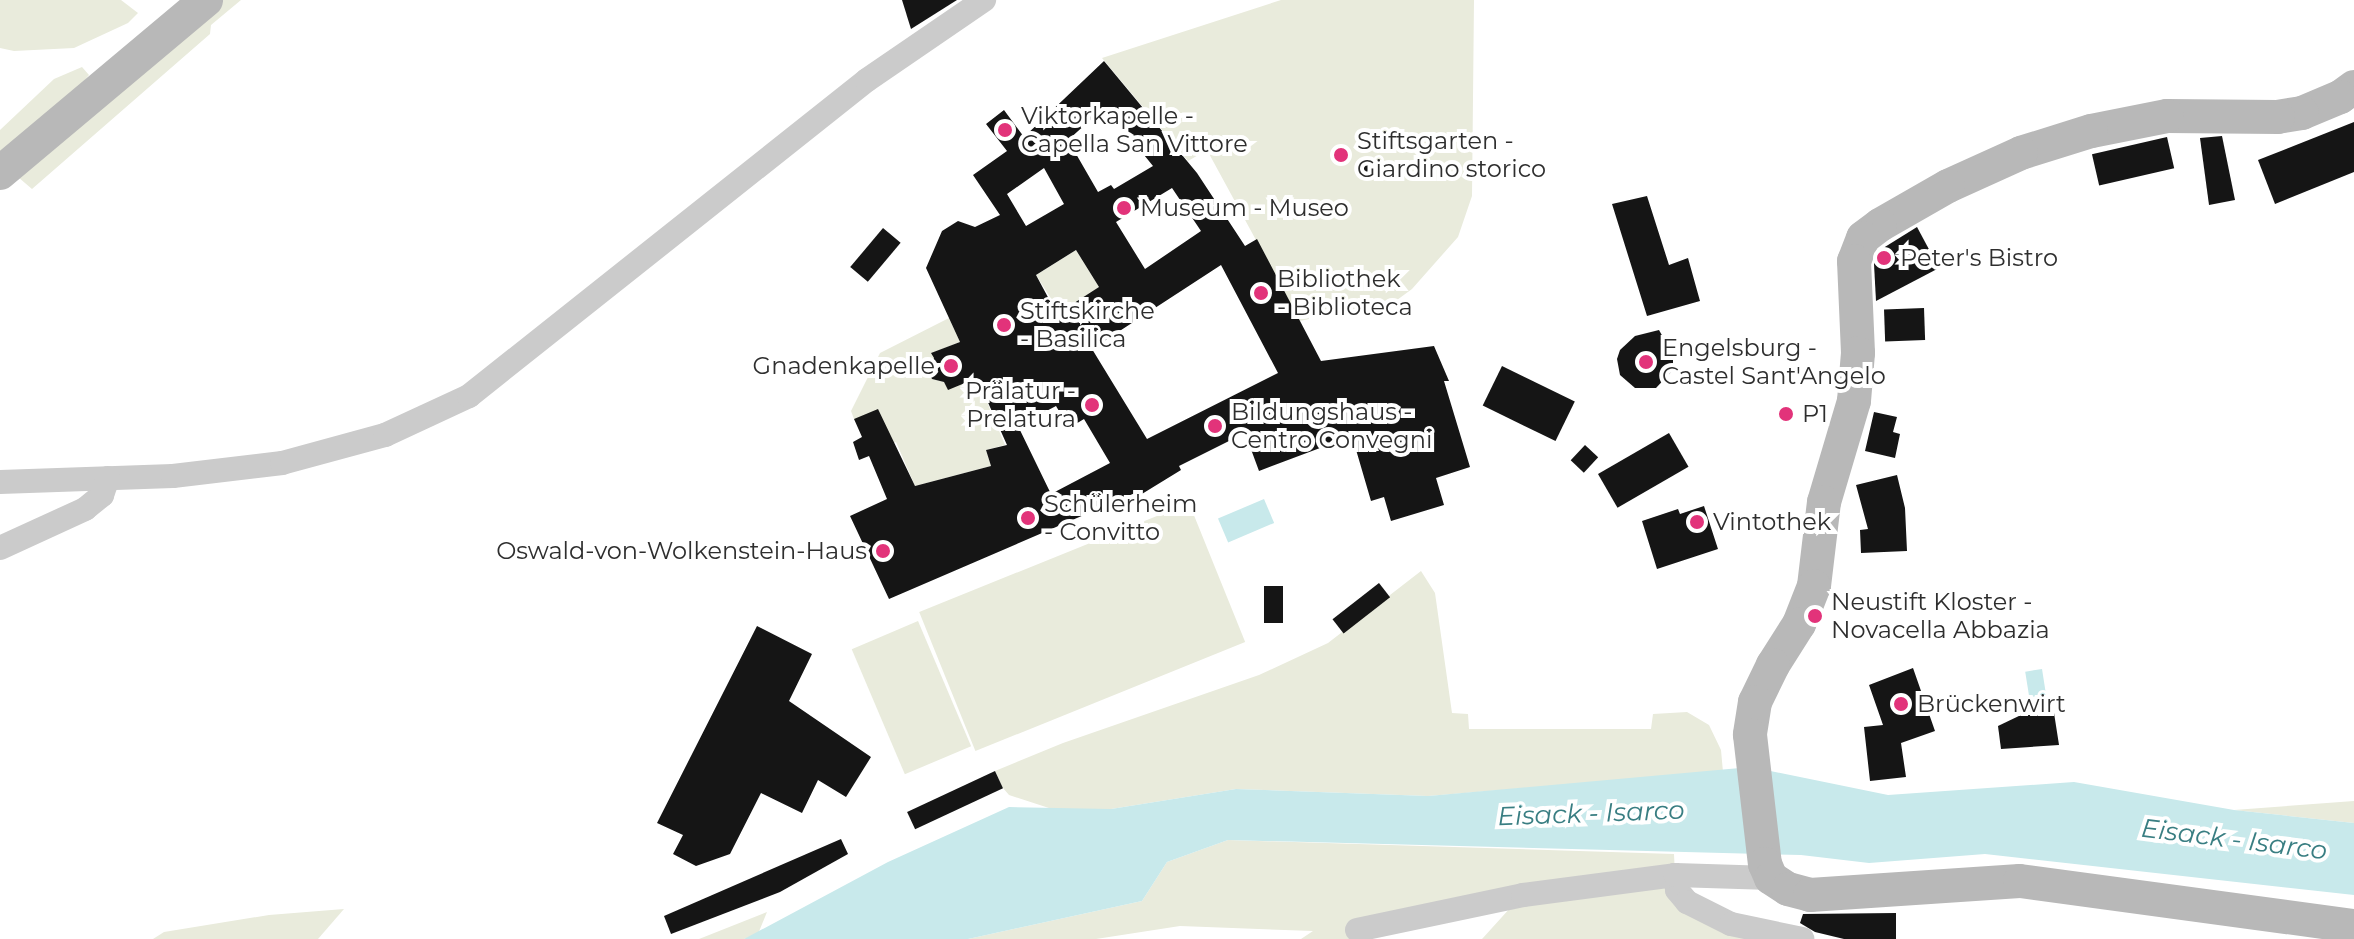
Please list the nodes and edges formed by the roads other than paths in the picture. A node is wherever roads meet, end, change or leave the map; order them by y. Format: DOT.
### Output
graph roads {
  1 [pos="206,0"];
  2 [pos="984,0"];
  3 [pos="2354,87"];
  4 [pos="0,173"];
  5 [pos="108,478"];
  6 [pos="0,482"];
  7 [pos="0,548"];
  8 [pos="1768,871"];
  9 [pos="1675,875"];
  10 [pos="2354,926"];
  11 [pos="1357,930"];
  12 [pos="1802,939"];
  1 -- 4 [label="street"];
  2 -- 5 [label="street"];
  3 -- 8 [label="street"];
  5 -- 6 [label="street"];
  5 -- 7 [label="street"];
  8 -- 9 [label="street"];
  8 -- 10 [label="street"];
  9 -- 11 [label="street"];
  9 -- 12 [label="street"];
}
